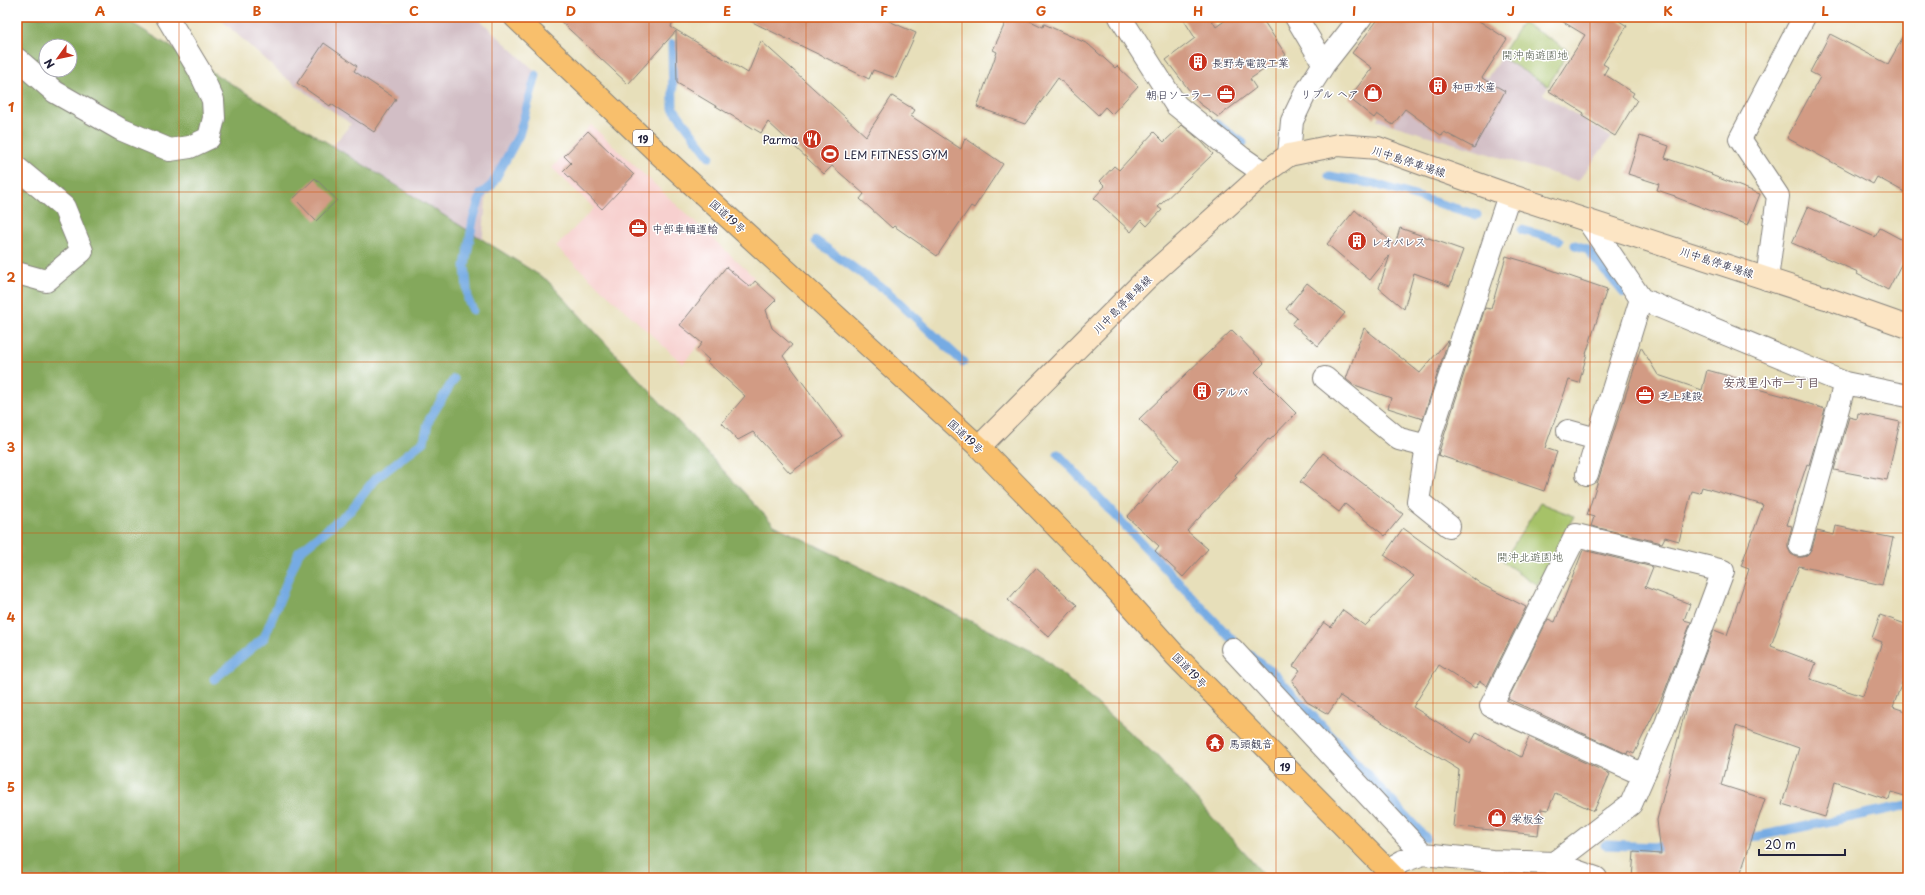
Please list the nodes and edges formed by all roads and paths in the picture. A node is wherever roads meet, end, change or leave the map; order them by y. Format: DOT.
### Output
graph roads {
  1 [pos="167,17"];
  2 [pos="1120,17"];
  3 [pos="1296,17"];
  4 [pos="1361,17"];
  5 [pos="1804,17"];
  6 [pos="520,19"];
  7 [pos="17,59"];
  8 [pos="1324,64"];
  9 [pos="1289,155"];
  10 [pos="17,168"];
  11 [pos="1264,173"];
  12 [pos="1509,195"];
  13 [pos="1588,221"];
  14 [pos="17,273"];
  15 [pos="1767,279"];
  16 [pos="1641,299"];
  17 [pos="1908,327"];
  18 [pos="1325,378"];
  19 [pos="1845,383"];
  20 [pos="1908,396"];
  21 [pos="1568,431"];
  22 [pos="1597,439"];
  23 [pos="1427,446"];
  24 [pos="979,447"];
  25 [pos="1587,474"];
  26 [pos="1449,526"];
  27 [pos="1800,545"];
  28 [pos="1232,649"];
  29 [pos="1644,775"];
  30 [pos="1423,854"];
  31 [pos="1554,863"];
  32 [pos="1391,874"];
  33 [pos="1596,878"];
  1 -- 7 [label="street"];
  2 -- 11 [label="street"];
  3 -- 8 [label="street"];
  4 -- 8 [label="street"];
  5 -- 15 [label="street"];
  6 -- 24 [label="highway, 国道19号 / 19"];
  8 -- 9 [label="street"];
  9 -- 11 [label="main road, 川中島停車場線"];
  9 -- 12 [label="main road, 川中島停車場線"];
  10 -- 14 [label="street"];
  11 -- 24 [label="main road, 川中島停車場線"];
  12 -- 13 [label="main road, 川中島停車場線"];
  12 -- 23 [label="street"];
  13 -- 15 [label="main road, 川中島停車場線"];
  13 -- 16 [label="street"];
  15 -- 17 [label="main road, 川中島停車場線"];
  16 -- 19 [label="street"];
  16 -- 22 [label="street"];
  18 -- 23 [label="street"];
  19 -- 20 [label="street"];
  19 -- 27 [label="street"];
  21 -- 22 [label="street"];
  22 -- 25 [label="street"];
  23 -- 26 [label="street"];
  24 -- 32 [label="highway, 国道19号 / 19"];
  28 -- 30 [label="street"];
  29 -- 29 [label="street"];
  29 -- 31 [label="street"];
  30 -- 31 [label="street"];
  30 -- 32 [label="street"];
  31 -- 33 [label="street"];
}
